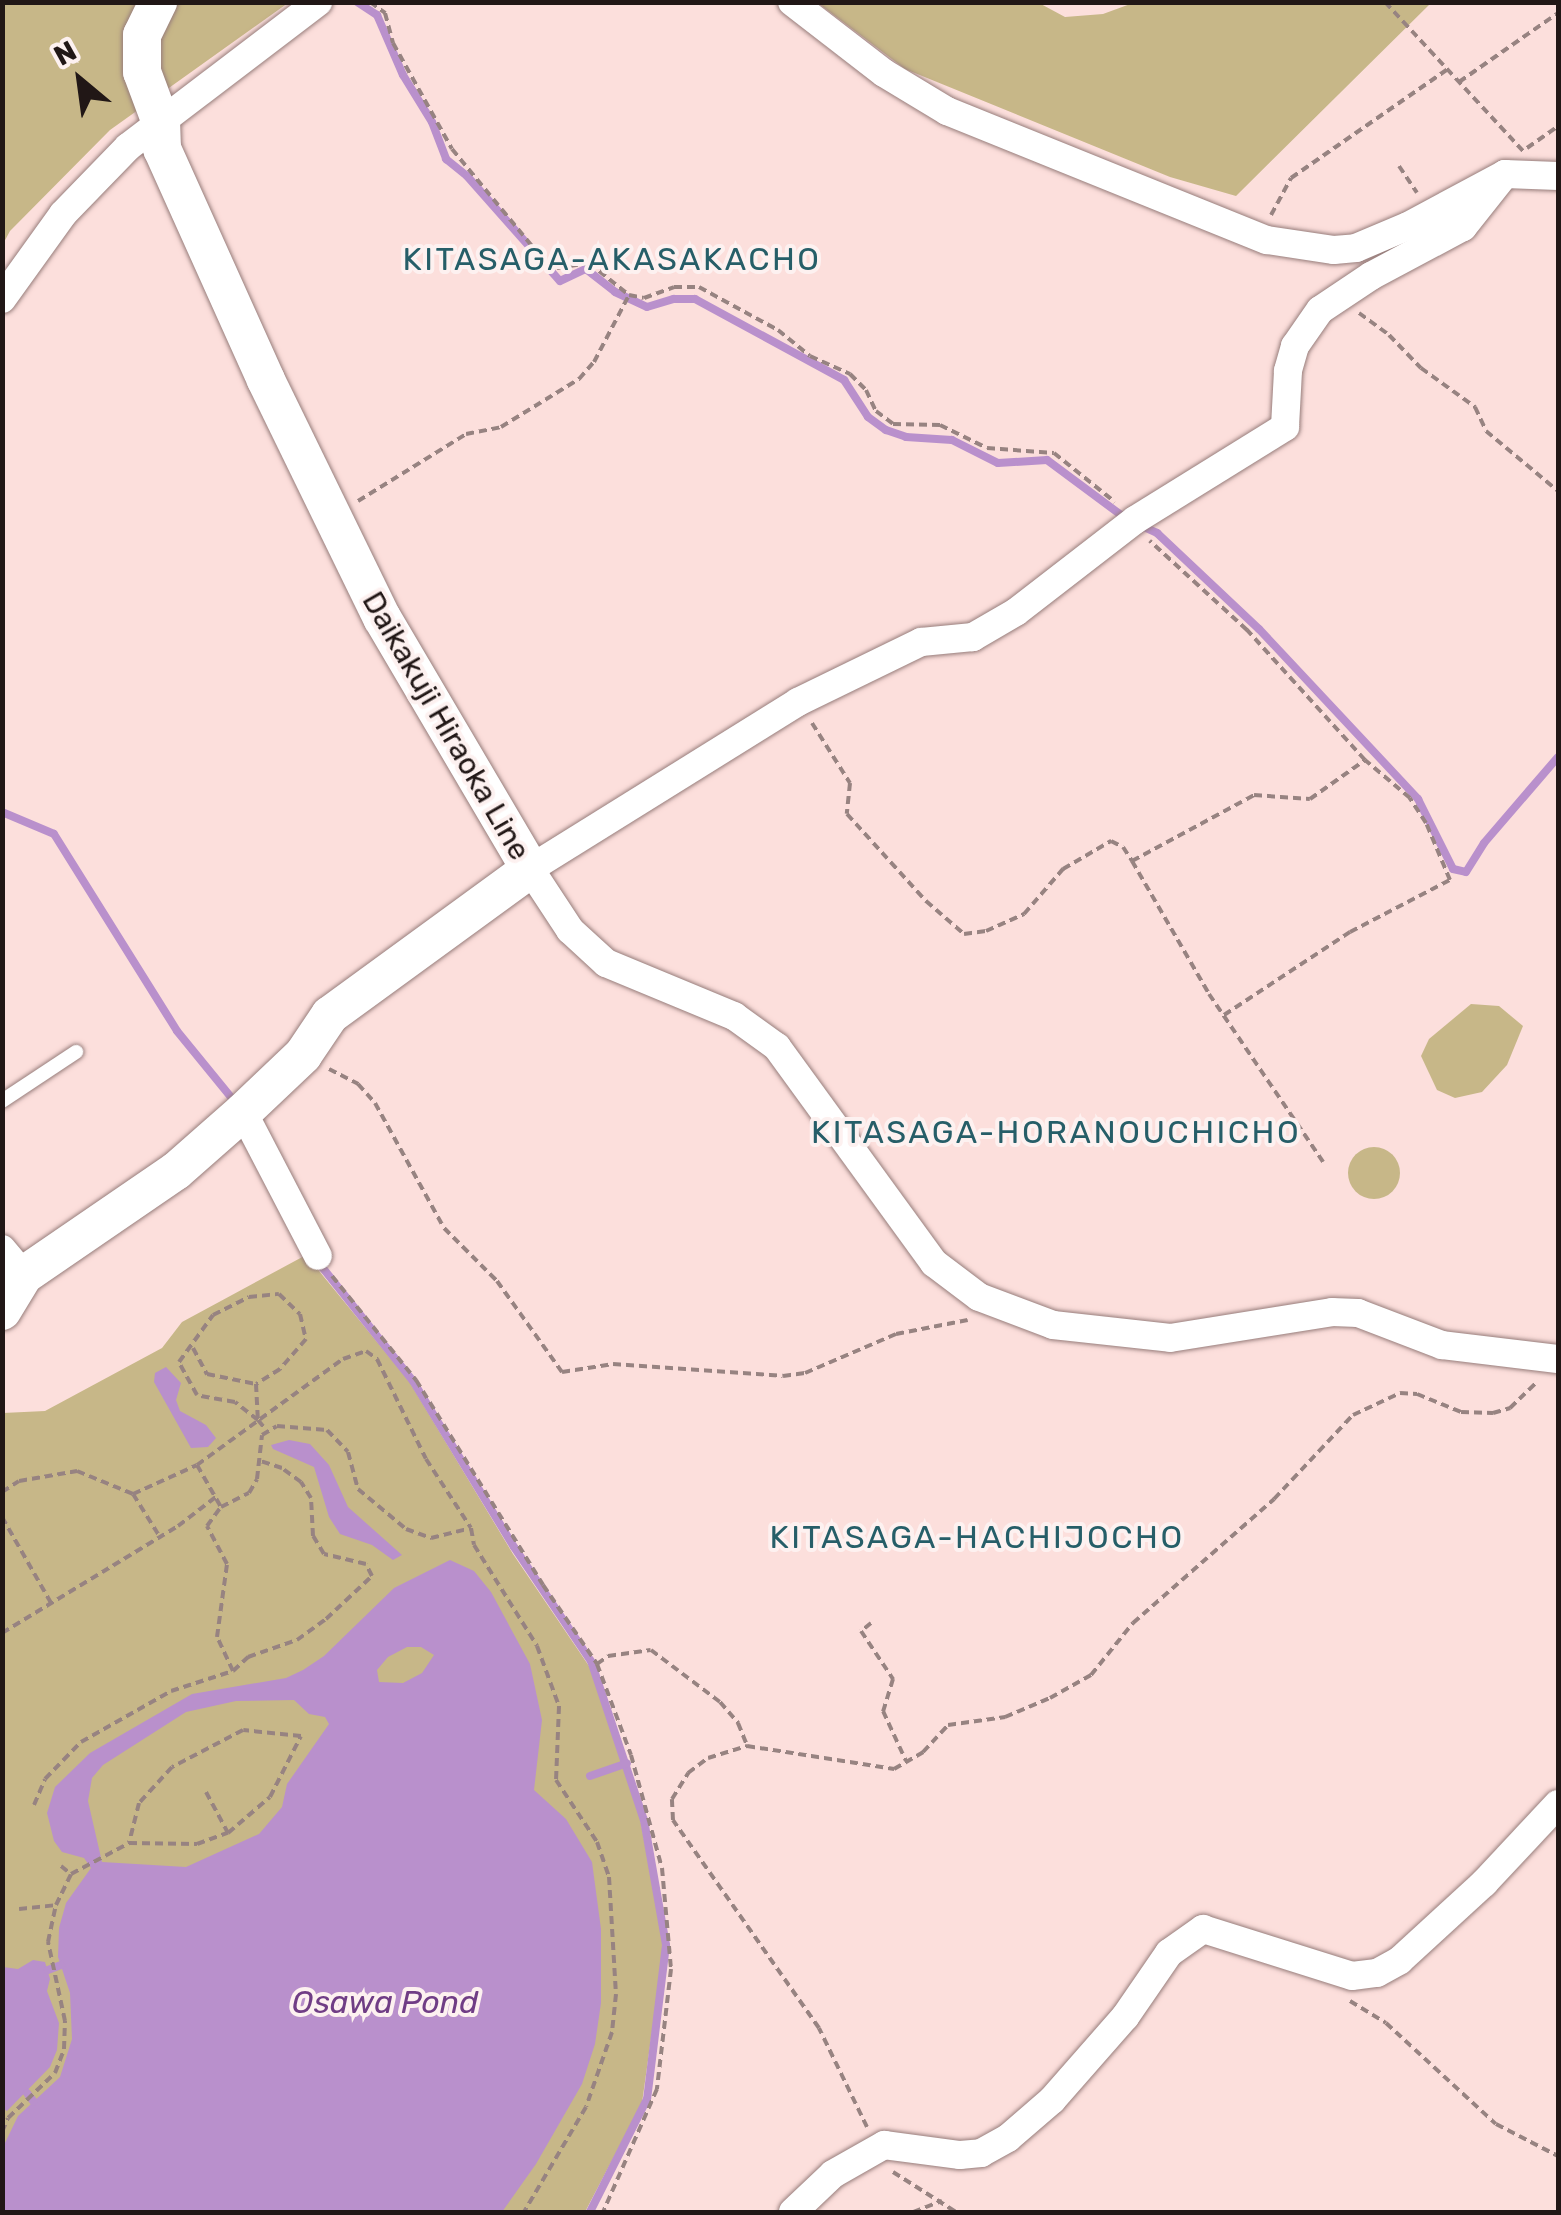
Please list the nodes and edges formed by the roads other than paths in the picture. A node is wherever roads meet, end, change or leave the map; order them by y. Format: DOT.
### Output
graph roads {
  1 [pos="158,2"];
  2 [pos="318,2"];
  3 [pos="792,2"];
  4 [pos="160,122"];
  5 [pos="1505,174"];
  6 [pos="1552,176"];
  7 [pos="2,299"];
  8 [pos="530,870"];
  9 [pos="76,1052"];
  10 [pos="2,1101"];
  11 [pos="244,1112"];
  12 [pos="318,1256"];
  13 [pos="13,1262"];
  14 [pos="2,1311"];
  15 [pos="1558,1358"];
  16 [pos="1558,1804"];
  17 [pos="793,2212"];
  1 -- 4 [label="main road, Daikakuji Hiraoka Line"];
  2 -- 4 [label="street"];
  3 -- 5 [label="street"];
  4 -- 7 [label="street"];
  4 -- 8 [label="main road, Daikakuji Hiraoka Line"];
  5 -- 6 [label="street"];
  5 -- 8 [label="street"];
  8 -- 11 [label="main road, Daikakuji Hiraoka Line"];
  8 -- 15 [label="street"];
  9 -- 10 [label="lane"];
  11 -- 12 [label="street"];
  11 -- 13 [label="main road, Daikakuji Hiraoka Line"];
  13 -- 14 [label="main road, Daikakuji Hiraoka Line"];
  16 -- 17 [label="street"];
}
